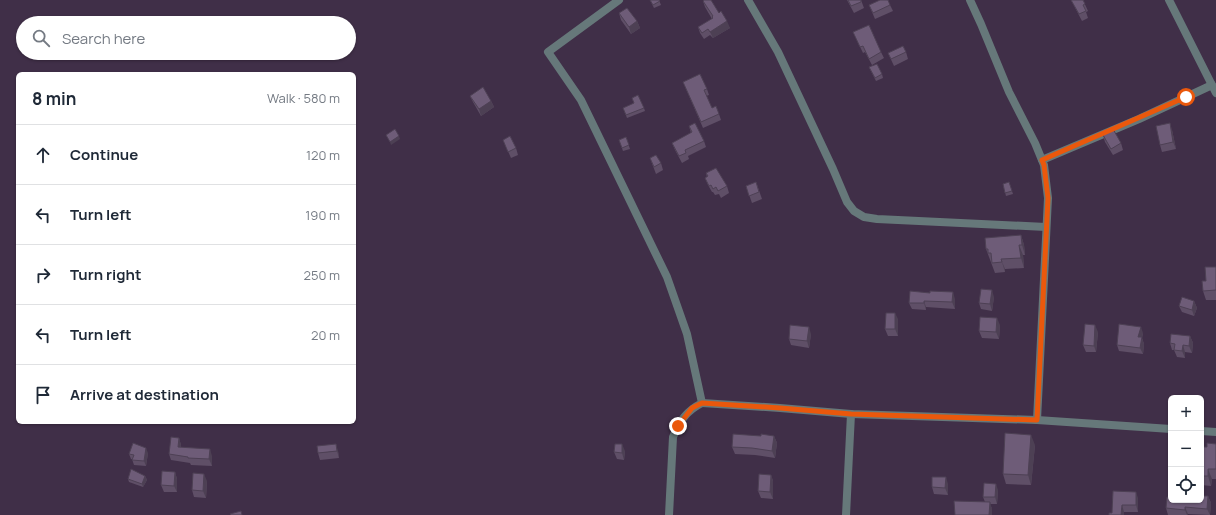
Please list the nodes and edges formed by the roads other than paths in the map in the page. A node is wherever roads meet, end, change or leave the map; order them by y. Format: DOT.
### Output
graph roads {
  1 [pos="619,0"];
  2 [pos="748,0"];
  3 [pos="970,0"];
  4 [pos="1169,0"];
  5 [pos="1212,85"];
  6 [pos="1216,94"];
  7 [pos="1042,160"];
  8 [pos="1046,227"];
  9 [pos="702,403"];
  10 [pos="851,414"];
  11 [pos="1037,420"];
  12 [pos="1168,429"];
  13 [pos="1204,431"];
  14 [pos="1216,432"];
  15 [pos="668,515"];
  16 [pos="846,515"];
  1 -- 9 [label="street"];
  2 -- 8 [label="street"];
  3 -- 7 [label="street"];
  4 -- 5 [label="street"];
  5 -- 6 [label="street"];
  5 -- 7 [label="street"];
  7 -- 8 [label="street"];
  8 -- 11 [label="street"];
  9 -- 10 [label="street"];
  9 -- 15 [label="street"];
  10 -- 11 [label="street"];
  10 -- 16 [label="street"];
  11 -- 12 [label="street"];
  13 -- 14 [label="street"];
}
